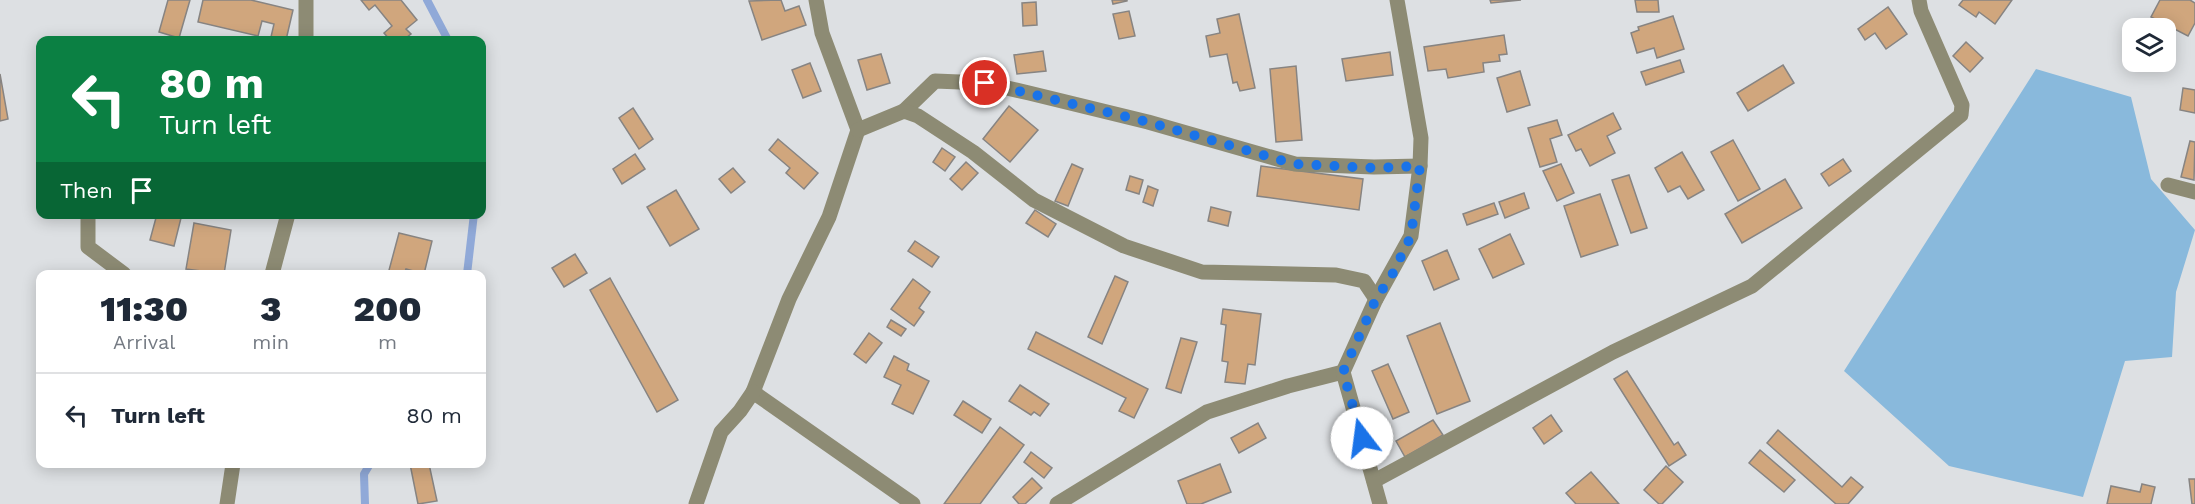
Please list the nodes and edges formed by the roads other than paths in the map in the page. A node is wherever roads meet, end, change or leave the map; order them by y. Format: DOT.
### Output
graph roads {
  1 [pos="306,0"];
  2 [pos="816,0"];
  3 [pos="1396,0"];
  4 [pos="1919,0"];
  5 [pos="306,36"];
  6 [pos="904,111"];
  7 [pos="858,130"];
  8 [pos="1420,166"];
  9 [pos="2168,185"];
  10 [pos="2195,192"];
  11 [pos="88,219"];
  12 [pos="287,219"];
  13 [pos="119,270"];
  14 [pos="273,270"];
  15 [pos="1376,299"];
  16 [pos="1343,372"];
  17 [pos="753,392"];
  18 [pos="232,468"];
  19 [pos="1374,482"];
  20 [pos="227,504"];
  21 [pos="696,504"];
  22 [pos="912,504"];
  23 [pos="1057,504"];
  24 [pos="1380,504"];
  1 -- 5 [label="street"];
  2 -- 7 [label="street"];
  3 -- 8 [label="street"];
  4 -- 19 [label="street"];
  6 -- 7 [label="street"];
  6 -- 8 [label="street"];
  6 -- 15 [label="street"];
  7 -- 17 [label="street"];
  8 -- 15 [label="street"];
  9 -- 10 [label="street"];
  11 -- 13 [label="street"];
  12 -- 14 [label="street"];
  15 -- 16 [label="street"];
  16 -- 19 [label="street"];
  16 -- 23 [label="street"];
  17 -- 21 [label="street"];
  17 -- 22 [label="street"];
  18 -- 20 [label="street"];
  19 -- 24 [label="street"];
}
